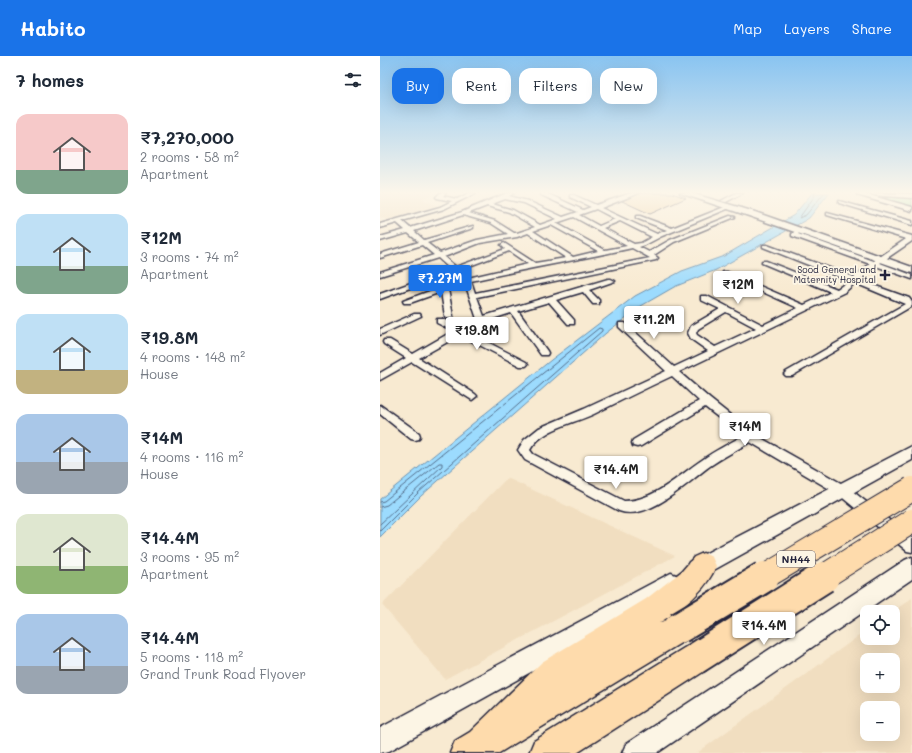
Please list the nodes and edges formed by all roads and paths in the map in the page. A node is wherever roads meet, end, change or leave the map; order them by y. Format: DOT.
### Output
graph roads {
  1 [pos="404,226"];
  2 [pos="425,226"];
  3 [pos="498,226"];
  4 [pos="544,226"];
  5 [pos="557,226"];
  6 [pos="593,226"];
  7 [pos="604,226"];
  8 [pos="634,226"];
  9 [pos="660,226"];
  10 [pos="681,226"];
  11 [pos="711,226"];
  12 [pos="791,226"];
  13 [pos="868,226"];
  14 [pos="471,227"];
  15 [pos="539,227"];
  16 [pos="598,228"];
  17 [pos="409,230"];
  18 [pos="672,230"];
  19 [pos="529,231"];
  20 [pos="513,235"];
  21 [pos="656,236"];
  22 [pos="380,239"];
  23 [pos="496,239"];
  24 [pos="912,239"];
  25 [pos="423,242"];
  26 [pos="634,246"];
  27 [pos="765,246"];
  28 [pos="510,249"];
  29 [pos="604,252"];
  30 [pos="650,255"];
  31 [pos="380,256"];
  32 [pos="439,256"];
  33 [pos="572,259"];
  34 [pos="881,260"];
  35 [pos="764,262"];
  36 [pos="912,264"];
  37 [pos="456,270"];
  38 [pos="912,270"];
  39 [pos="533,272"];
  40 [pos="725,273"];
  41 [pos="380,274"];
  42 [pos="912,277"];
  43 [pos="467,280"];
  44 [pos="611,281"];
  45 [pos="855,281"];
  46 [pos="444,288"];
  47 [pos="584,289"];
  48 [pos="837,292"];
  49 [pos="380,296"];
  50 [pos="472,296"];
  51 [pos="704,298"];
  52 [pos="551,299"];
  53 [pos="407,301"];
  54 [pos="596,302"];
  55 [pos="804,308"];
  56 [pos="725,309"];
  57 [pos="514,310"];
  58 [pos="417,316"];
  59 [pos="449,316"];
  60 [pos="480,320"];
  61 [pos="440,321"];
  62 [pos="571,322"];
  63 [pos="622,325"];
  64 [pos="763,328"];
  65 [pos="460,331"];
  66 [pos="380,332"];
  67 [pos="387,342"];
  68 [pos="715,351"];
  69 [pos="544,353"];
  70 [pos="413,358"];
  71 [pos="523,364"];
  72 [pos="672,371"];
  73 [pos="789,374"];
  74 [pos="380,377"];
  75 [pos="472,396"];
  76 [pos="706,402"];
  77 [pos="380,409"];
  78 [pos="415,436"];
  79 [pos="750,437"];
  80 [pos="637,443"];
  81 [pos="912,452"];
  82 [pos="912,489"];
  83 [pos="842,490"];
  84 [pos="912,521"];
  85 [pos="912,546"];
  86 [pos="703,566"];
  87 [pos="912,567"];
  88 [pos="380,742"];
  89 [pos="474,749"];
  90 [pos="546,753"];
  91 [pos="635,753"];
  1 -- 17 [label="street"];
  2 -- 17 [label="street"];
  3 -- 20 [label="street"];
  4 -- 15 [label="street"];
  5 -- 29 [label="street"];
  6 -- 16 [label="street"];
  7 -- 16 [label="street"];
  8 -- 21 [label="street"];
  9 -- 18 [label="street"];
  10 -- 18 [label="street"];
  11 -- 30 [label="street"];
  12 -- 34 [label="street"];
  13 -- 24 [label="street"];
  14 -- 25 [label="street"];
  15 -- 19 [label="street"];
  16 -- 26 [label="street"];
  17 -- 22 [label="street"];
  17 -- 25 [label="street"];
  18 -- 21 [label="street"];
  19 -- 20 [label="street"];
  19 -- 33 [label="street"];
  20 -- 23 [label="street"];
  21 -- 26 [label="street"];
  23 -- 28 [label="street"];
  23 -- 32 [label="street"];
  24 -- 34 [label="street"];
  25 -- 31 [label="street"];
  25 -- 32 [label="street"];
  26 -- 29 [label="street"];
  26 -- 30 [label="street"];
  27 -- 45 [label="street"];
  28 -- 37 [label="street"];
  28 -- 39 [label="street"];
  29 -- 33 [label="street"];
  30 -- 39 [label="street"];
  32 -- 37 [label="street"];
  32 -- 41 [label="street"];
  33 -- 39 [label="street"];
  34 -- 36 [label="street"];
  34 -- 38 [label="street"];
  34 -- 42 [label="street"];
  34 -- 45 [label="street"];
  35 -- 48 [label="street"];
  37 -- 43 [label="street"];
  37 -- 49 [label="street"];
  39 -- 43 [label="street"];
  39 -- 50 [label="street"];
  40 -- 55 [label="street"];
  43 -- 46 [label="street"];
  43 -- 50 [label="street"];
  44 -- 47 [label="street"];
  45 -- 48 [label="street"];
  45 -- 73 [label="street"];
  46 -- 53 [label="street"];
  46 -- 59 [label="street"];
  47 -- 52 [label="street"];
  47 -- 54 [label="street"];
  48 -- 55 [label="street"];
  50 -- 60 [label="street"];
  51 -- 56 [label="street"];
  52 -- 57 [label="street"];
  52 -- 62 [label="street"];
  55 -- 64 [label="street"];
  56 -- 64 [label="street"];
  56 -- 68 [label="street"];
  57 -- 60 [label="street"];
  57 -- 69 [label="street"];
  58 -- 66 [label="street"];
  60 -- 65 [label="street"];
  61 -- 65 [label="street"];
  63 -- 72 [label="street"];
  64 -- 68 [label="street"];
  65 -- 70 [label="street"];
  65 -- 71 [label="street"];
  67 -- 70 [label="street"];
  68 -- 72 [label="street"];
  70 -- 74 [label="street"];
  70 -- 75 [label="street"];
  72 -- 76 [label="street"];
  72 -- 79 [label="street"];
  76 -- 79 [label="street"];
  76 -- 80 [label="street"];
  77 -- 78 [label="street"];
  79 -- 83 [label="street"];
  81 -- 83 [label="street"];
  82 -- 89 [label="highway, NH44, bridge"];
  83 -- 85 [label="street"];
  83 -- 86 [label="street"];
  84 -- 90 [label="highway, NH44, bridge"];
  86 -- 88 [label="street"];
  86 -- 89 [label="highway"];
  87 -- 91 [label="street"];
}
